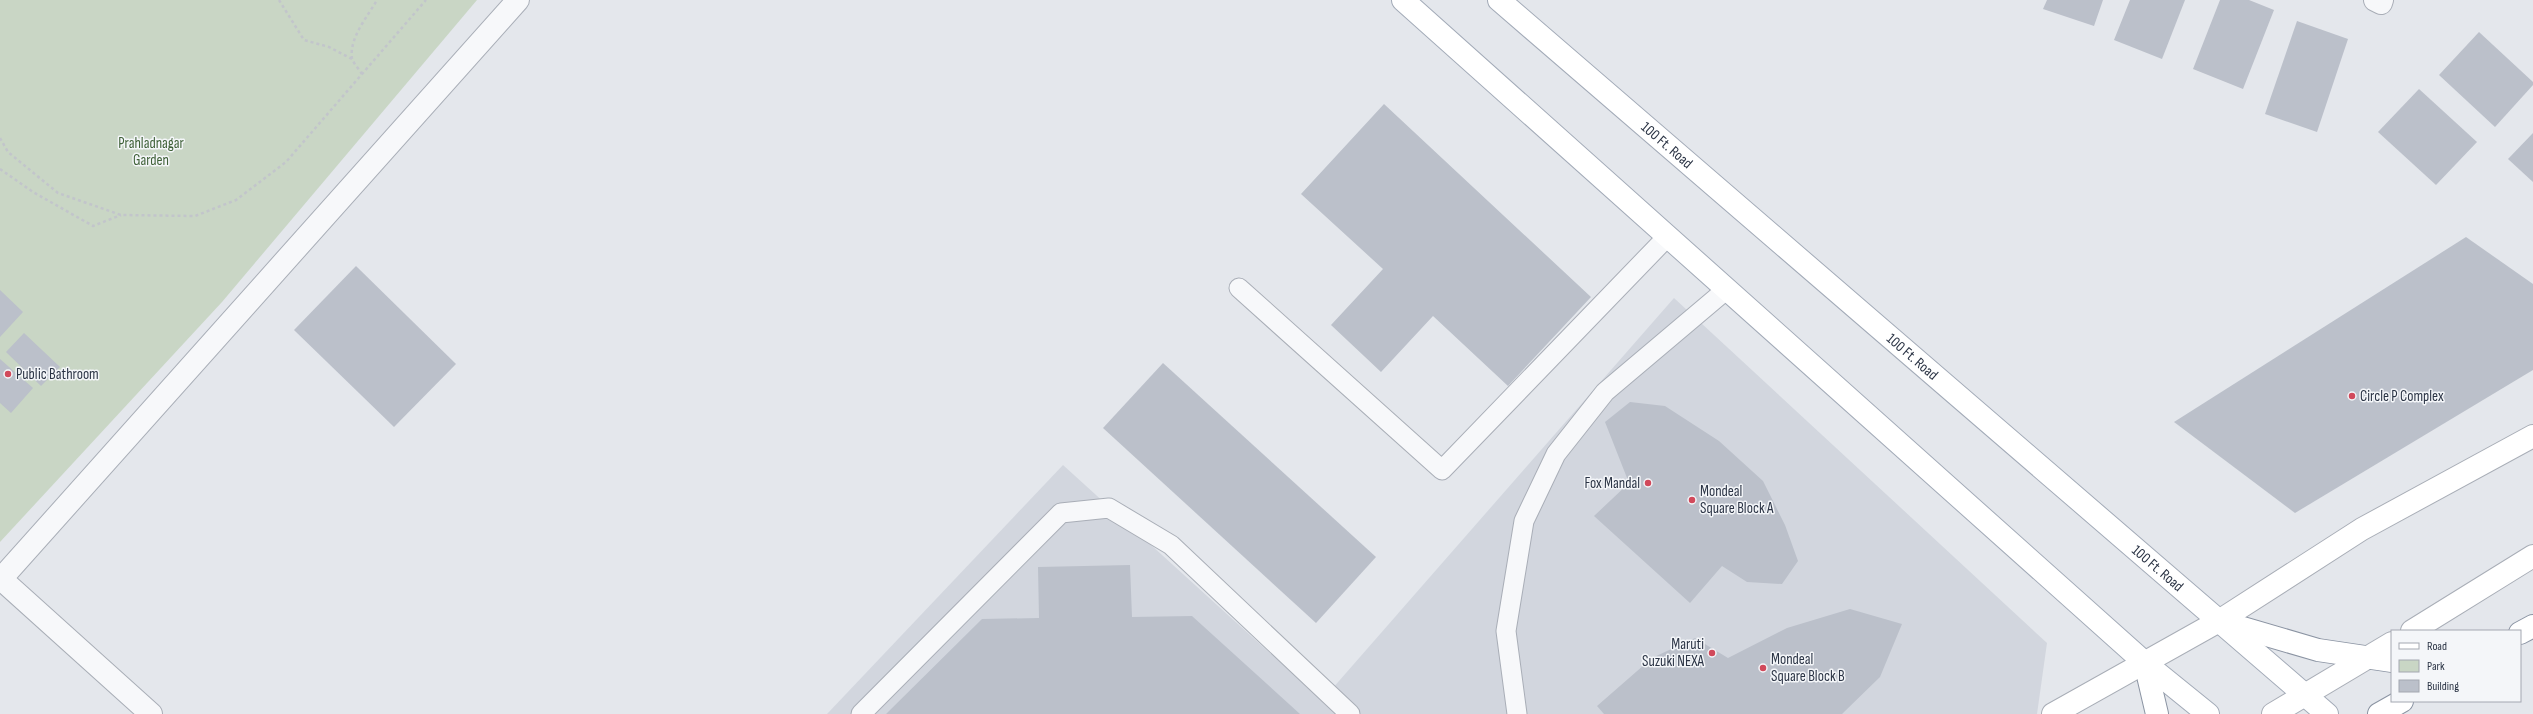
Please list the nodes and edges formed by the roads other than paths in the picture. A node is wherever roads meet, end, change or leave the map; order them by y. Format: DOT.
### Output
graph roads {
  1 [pos="518,0"];
  2 [pos="1403,0"];
  3 [pos="1499,0"];
  4 [pos="2375,0"];
  5 [pos="2382,0"];
  6 [pos="1668,236"];
  7 [pos="1240,288"];
  8 [pos="1727,288"];
  9 [pos="2533,436"];
  10 [pos="2533,556"];
  11 [pos="0,578"];
  12 [pos="2219,621"];
  13 [pos="2533,626"];
  14 [pos="2414,630"];
  15 [pos="2521,632"];
  16 [pos="2391,644"];
  17 [pos="2369,657"];
  18 [pos="2391,661"];
  19 [pos="2145,663"];
  20 [pos="2304,695"];
  21 [pos="2400,702"];
  22 [pos="151,714"];
  23 [pos="861,714"];
  24 [pos="1350,714"];
  25 [pos="1517,714"];
  26 [pos="2053,714"];
  27 [pos="2157,714"];
  28 [pos="2208,714"];
  29 [pos="2273,714"];
  30 [pos="2327,714"];
  31 [pos="2379,714"];
  1 -- 11 [label="street"];
  2 -- 6 [label="main road"];
  3 -- 12 [label="main road, 100 Ft. Road"];
  4 -- 5 [label="street"];
  6 -- 7 [label="lane"];
  6 -- 8 [label="main road"];
  8 -- 19 [label="main road"];
  8 -- 25 [label="lane"];
  9 -- 12 [label="main road"];
  10 -- 14 [label="main road"];
  11 -- 22 [label="street"];
  12 -- 17 [label="main road"];
  12 -- 19 [label="main road"];
  12 -- 20 [label="main road, 100 Ft. Road"];
  13 -- 15 [label="main road"];
  16 -- 17 [label="main road"];
  17 -- 18 [label="main road"];
  17 -- 20 [label="main road"];
  19 -- 26 [label="main road"];
  19 -- 27 [label="main road"];
  19 -- 28 [label="main road"];
  20 -- 29 [label="main road"];
  20 -- 30 [label="main road, 100 Ft. Road"];
  21 -- 31 [label="main road"];
  23 -- 24 [label="lane"];
}
